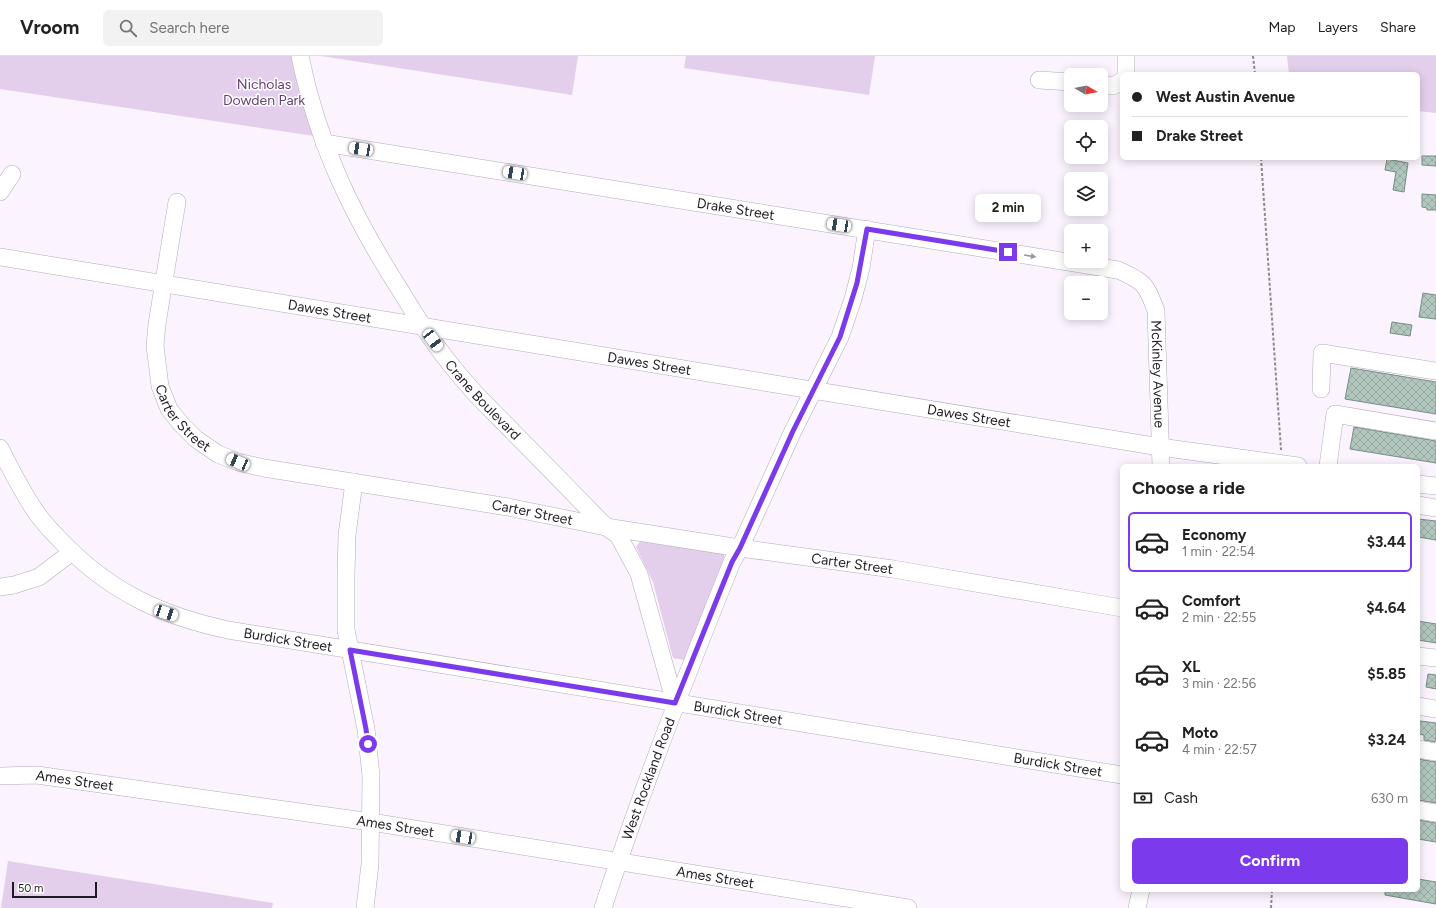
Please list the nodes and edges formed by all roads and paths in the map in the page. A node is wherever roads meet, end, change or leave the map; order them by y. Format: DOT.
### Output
graph roads {
  1 [pos="300,56"];
  2 [pos="1254,56"];
  3 [pos="1255,72"];
  4 [pos="1039,80"];
  5 [pos="1064,82"];
  6 [pos="324,143"];
  7 [pos="1261,160"];
  8 [pos="12,174"];
  9 [pos="0,192"];
  10 [pos="177,202"];
  11 [pos="867,229"];
  12 [pos="0,257"];
  13 [pos="164,283"];
  14 [pos="1144,284"];
  15 [pos="423,327"];
  16 [pos="1436,371"];
  17 [pos="1321,389"];
  18 [pos="815,390"];
  19 [pos="1436,431"];
  20 [pos="1160,447"];
  21 [pos="0,448"];
  22 [pos="1282,463"];
  23 [pos="1161,464"];
  24 [pos="1287,464"];
  25 [pos="1328,464"];
  26 [pos="354,482"];
  27 [pos="1420,484"];
  28 [pos="1436,486"];
  29 [pos="1420,505"];
  30 [pos="1436,508"];
  31 [pos="606,527"];
  32 [pos="740,548"];
  33 [pos="72,552"];
  34 [pos="0,587"];
  35 [pos="1120,608"];
  36 [pos="350,650"];
  37 [pos="1420,656"];
  38 [pos="1436,658"];
  39 [pos="675,703"];
  40 [pos="1420,706"];
  41 [pos="1436,709"];
  42 [pos="1420,749"];
  43 [pos="1436,752"];
  44 [pos="1120,775"];
  45 [pos="0,776"];
  46 [pos="1420,810"];
  47 [pos="1436,813"];
  48 [pos="371,822"];
  49 [pos="618,861"];
  50 [pos="1141,892"];
  51 [pos="1272,892"];
  52 [pos="365,908"];
  53 [pos="603,908"];
  54 [pos="908,908"];
  55 [pos="1137,908"];
  56 [pos="1271,908"];
  1 -- 6 [label="street, Crane Boulevard"];
  2 -- 3 [label="path"];
  4 -- 5 [label="street"];
  6 -- 11 [label="street, Drake Street"];
  6 -- 15 [label="street, Crane Boulevard"];
  7 -- 22 [label="path"];
  8 -- 9 [label="street"];
  10 -- 13 [label="street, Carter Street"];
  11 -- 14 [label="street, Drake Street, one-way"];
  11 -- 18 [label="street, West Rockland Road"];
  12 -- 13 [label="street, Dawes Street"];
  13 -- 15 [label="street, Dawes Street"];
  13 -- 26 [label="street, Carter Street"];
  14 -- 20 [label="street, McKinley Avenue"];
  15 -- 18 [label="street, Dawes Street"];
  15 -- 31 [label="street, Crane Boulevard"];
  16 -- 17 [label="street"];
  18 -- 20 [label="street, Dawes Street"];
  18 -- 32 [label="street, West Rockland Road"];
  19 -- 25 [label="street"];
  20 -- 22 [label="street, Dawes Street"];
  20 -- 23 [label="street, McKinley Avenue"];
  21 -- 33 [label="street, Burdick Street"];
  22 -- 24 [label="street, Dawes Street"];
  26 -- 31 [label="street, Carter Street"];
  26 -- 36 [label="street"];
  27 -- 28 [label="street"];
  29 -- 30 [label="street"];
  31 -- 32 [label="street, Carter Street"];
  31 -- 39 [label="street, Crane Boulevard"];
  32 -- 35 [label="street, Carter Street"];
  32 -- 39 [label="street, West Rockland Road"];
  33 -- 34 [label="street"];
  33 -- 36 [label="street, Burdick Street"];
  36 -- 39 [label="street, Burdick Street"];
  36 -- 48 [label="street"];
  37 -- 38 [label="street"];
  39 -- 44 [label="street, Burdick Street"];
  39 -- 49 [label="street, West Rockland Road"];
  40 -- 41 [label="street"];
  42 -- 43 [label="street"];
  45 -- 48 [label="street, Ames Street"];
  46 -- 47 [label="street"];
  48 -- 49 [label="street, Ames Street"];
  48 -- 52 [label="street"];
  49 -- 53 [label="street, West Rockland Road"];
  49 -- 54 [label="street, Ames Street"];
  50 -- 55 [label="street"];
  51 -- 56 [label="path"];
}
